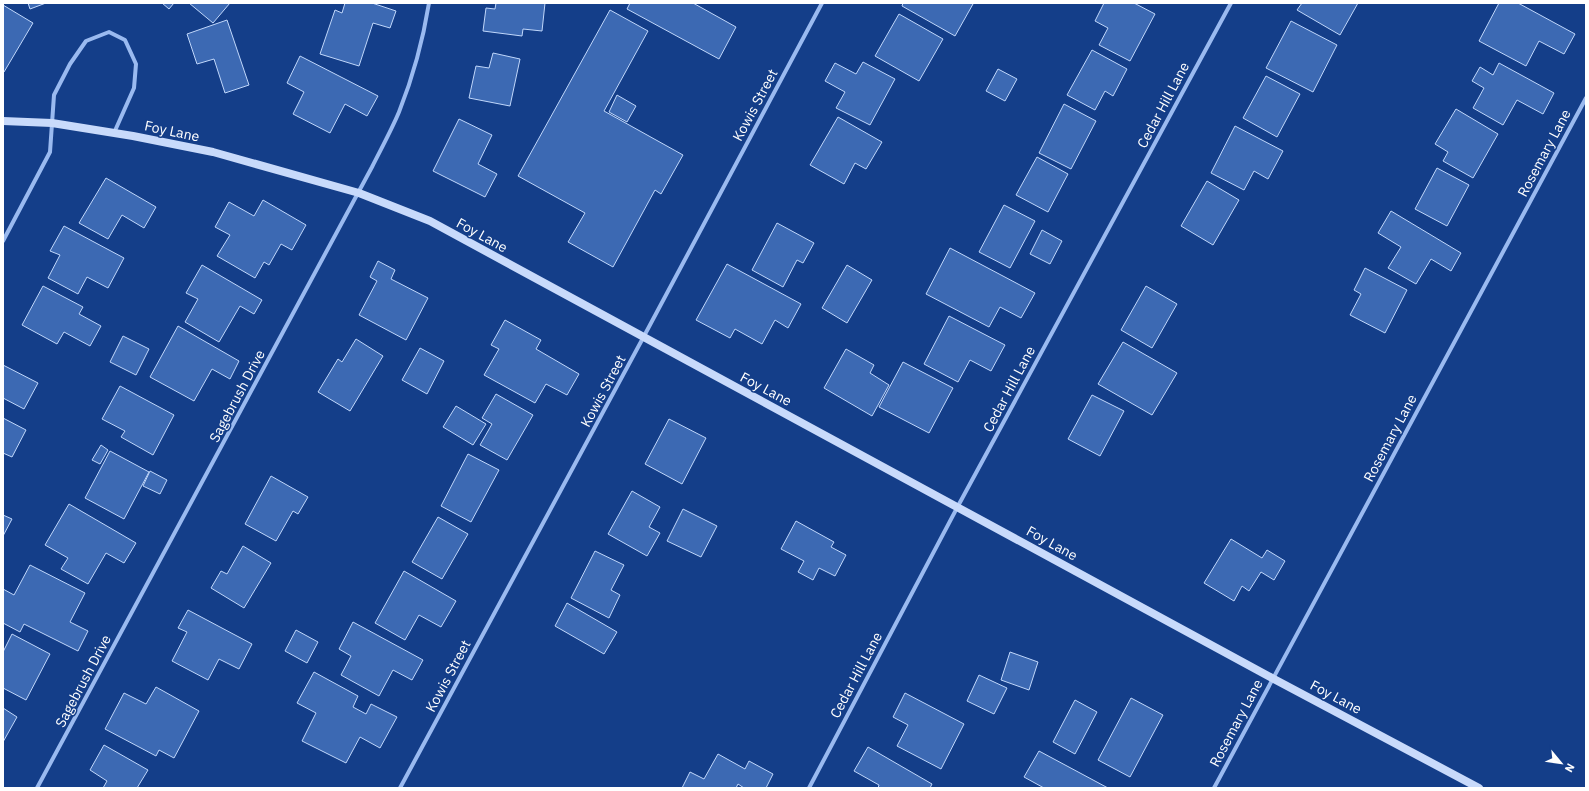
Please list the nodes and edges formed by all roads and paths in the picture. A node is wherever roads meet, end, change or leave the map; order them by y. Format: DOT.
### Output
graph roads {
  1 [pos="429,3"];
  2 [pos="822,3"];
  3 [pos="1231,3"];
  4 [pos="1586,98"];
  5 [pos="3,120"];
  6 [pos="52,123"];
  7 [pos="114,133"];
  8 [pos="359,193"];
  9 [pos="3,241"];
  10 [pos="644,338"];
  11 [pos="958,506"];
  12 [pos="1272,678"];
  13 [pos="37,788"];
  14 [pos="400,788"];
  15 [pos="809,788"];
  16 [pos="1214,788"];
  17 [pos="1479,788"];
  1 -- 8 [label="street, Sagebrush Drive"];
  2 -- 10 [label="street, Kowis Street"];
  3 -- 11 [label="street, Cedar Hill Lane"];
  4 -- 12 [label="street, Rosemary Lane"];
  5 -- 6 [label="street, Foy Lane"];
  6 -- 7 [label="street, Foy Lane"];
  6 -- 7 [label="street"];
  6 -- 9 [label="street"];
  7 -- 8 [label="street, Foy Lane"];
  8 -- 10 [label="street, Foy Lane"];
  8 -- 13 [label="street, Sagebrush Drive"];
  10 -- 11 [label="street, Foy Lane"];
  10 -- 14 [label="street, Kowis Street"];
  11 -- 12 [label="street, Foy Lane"];
  11 -- 15 [label="street, Cedar Hill Lane"];
  12 -- 16 [label="street, Rosemary Lane"];
  12 -- 17 [label="street, Foy Lane"];
}
